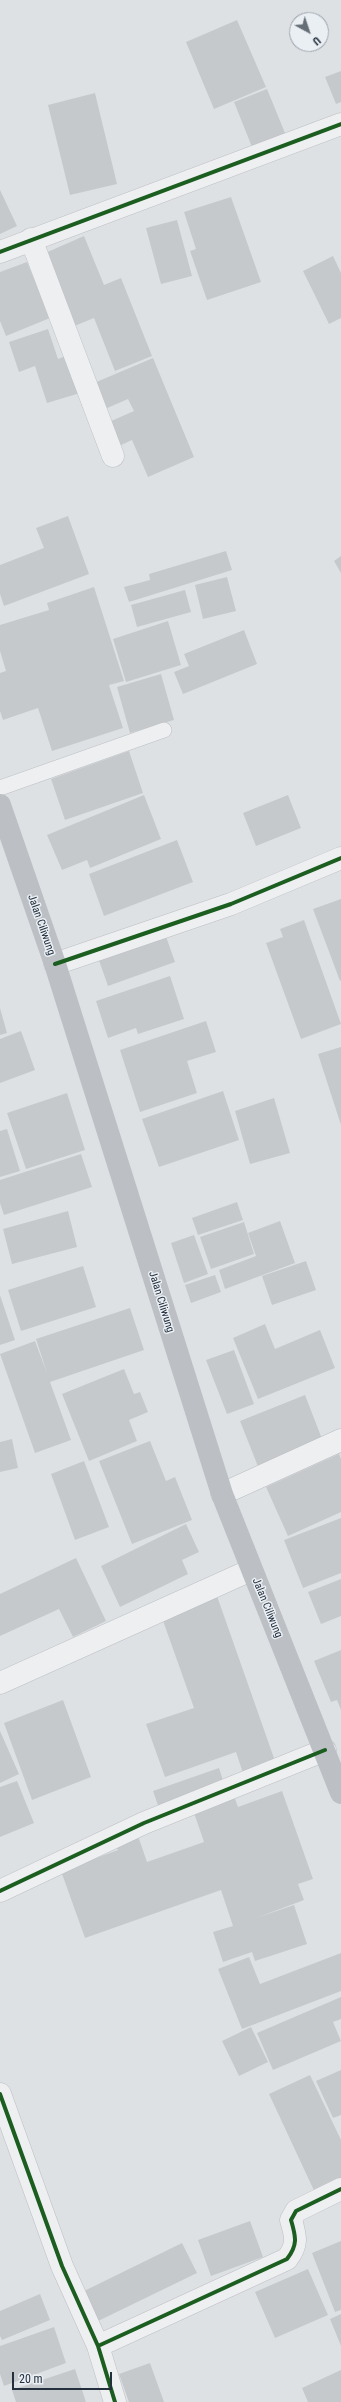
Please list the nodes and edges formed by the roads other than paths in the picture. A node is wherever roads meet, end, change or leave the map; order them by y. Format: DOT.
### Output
graph roads {
  1 [pos="341,124"];
  2 [pos="31,239"];
  3 [pos="0,252"];
  4 [pos="113,456"];
  5 [pos="164,730"];
  6 [pos="0,788"];
  7 [pos="0,805"];
  8 [pos="341,858"];
  9 [pos="55,964"];
  10 [pos="341,1440"];
  11 [pos="222,1494"];
  12 [pos="252,1570"];
  13 [pos="0,1683"];
  14 [pos="325,1750"];
  15 [pos="339,1780"];
  16 [pos="0,1891"];
  17 [pos="0,2094"];
  18 [pos="341,2189"];
  19 [pos="98,2346"];
  20 [pos="115,2402"];
  1 -- 2 [label="street"];
  2 -- 3 [label="street"];
  2 -- 4 [label="street"];
  5 -- 6 [label="lane"];
  7 -- 9 [label="main road, Jalan Ciliwung"];
  8 -- 9 [label="street"];
  9 -- 11 [label="main road, Jalan Ciliwung"];
  10 -- 11 [label="street"];
  11 -- 12 [label="main road, Jalan Ciliwung"];
  12 -- 13 [label="street"];
  12 -- 14 [label="main road, Jalan Ciliwung"];
  14 -- 15 [label="main road, Jalan Ciliwung"];
  14 -- 16 [label="street"];
  17 -- 19 [label="street"];
  18 -- 19 [label="street"];
  19 -- 20 [label="street"];
}
